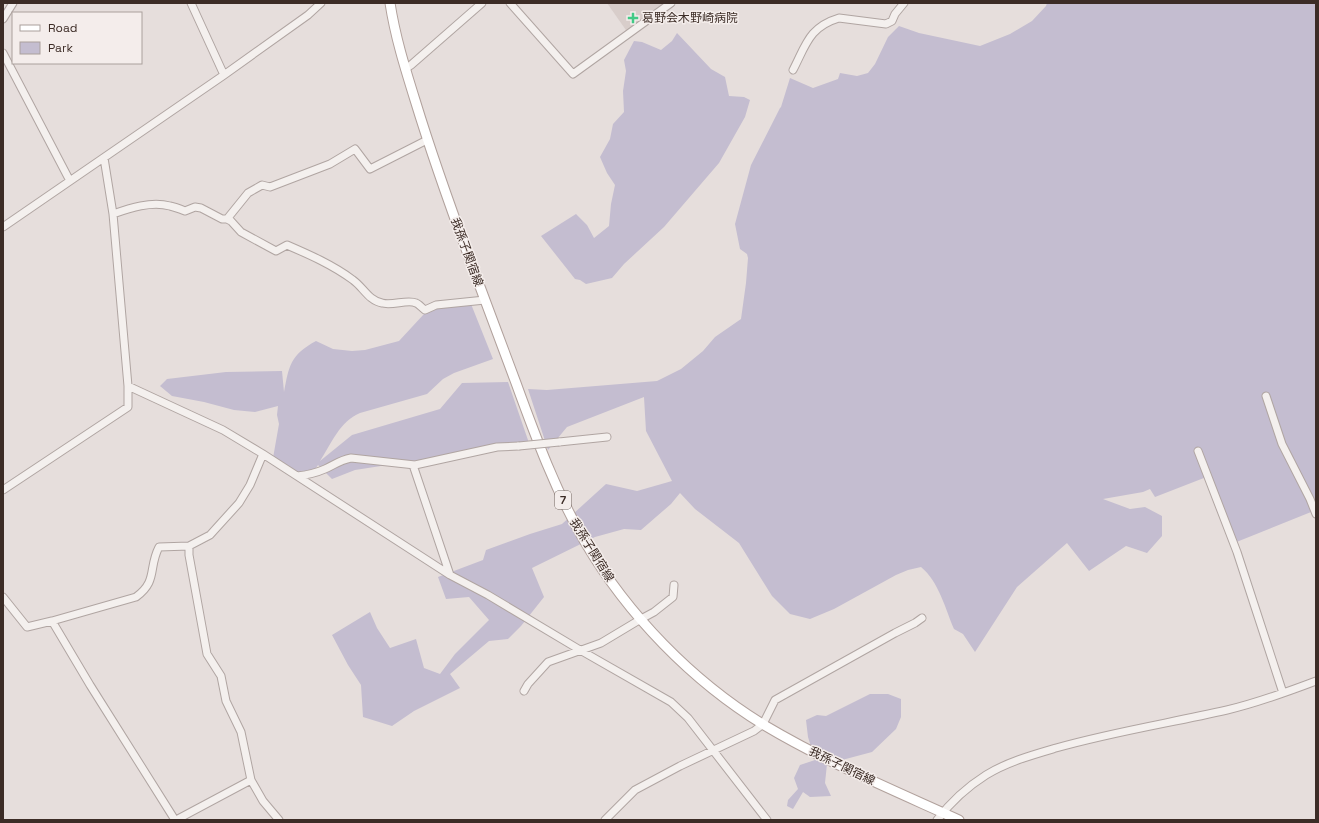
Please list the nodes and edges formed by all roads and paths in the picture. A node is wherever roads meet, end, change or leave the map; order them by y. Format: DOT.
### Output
graph roads {
  1 [pos="13,3"];
  2 [pos="191,3"];
  3 [pos="321,3"];
  4 [pos="390,3"];
  5 [pos="482,3"];
  6 [pos="510,3"];
  7 [pos="671,3"];
  8 [pos="904,3"];
  9 [pos="3,18"];
  10 [pos="3,53"];
  11 [pos="405,69"];
  12 [pos="793,70"];
  13 [pos="224,75"];
  14 [pos="427,140"];
  15 [pos="104,158"];
  16 [pos="70,181"];
  17 [pos="113,214"];
  18 [pos="227,219"];
  19 [pos="3,227"];
  20 [pos="484,300"];
  21 [pos="128,386"];
  22 [pos="1266,396"];
  23 [pos="606,437"];
  24 [pos="1198,451"];
  25 [pos="263,454"];
  26 [pos="413,465"];
  27 [pos="297,476"];
  28 [pos="3,490"];
  29 [pos="1316,514"];
  30 [pos="189,546"];
  31 [pos="450,575"];
  32 [pos="674,585"];
  33 [pos="3,597"];
  34 [pos="922,618"];
  35 [pos="641,619"];
  36 [pos="52,622"];
  37 [pos="580,650"];
  38 [pos="1316,681"];
  39 [pos="524,691"];
  40 [pos="1283,693"];
  41 [pos="763,724"];
  42 [pos="713,751"];
  43 [pos="250,780"];
  44 [pos="940,816"];
  45 [pos="175,820"];
  46 [pos="279,820"];
  47 [pos="605,820"];
  48 [pos="767,820"];
  49 [pos="959,820"];
  1 -- 9 [label="street"];
  2 -- 13 [label="street"];
  3 -- 13 [label="street"];
  4 -- 11 [label="main road, 我孫子関宿線 / 7"];
  5 -- 11 [label="street"];
  6 -- 7 [label="street"];
  8 -- 12 [label="street"];
  10 -- 16 [label="street"];
  11 -- 14 [label="main road, 我孫子関宿線 / 7"];
  13 -- 15 [label="street"];
  14 -- 18 [label="street"];
  14 -- 20 [label="main road, 我孫子関宿線 / 7"];
  15 -- 16 [label="street"];
  15 -- 17 [label="street"];
  16 -- 19 [label="street"];
  17 -- 18 [label="street"];
  17 -- 21 [label="street"];
  18 -- 20 [label="street"];
  20 -- 35 [label="main road, 我孫子関宿線 / 7"];
  21 -- 25 [label="street"];
  21 -- 28 [label="street"];
  22 -- 29 [label="street"];
  23 -- 26 [label="street, bridge"];
  24 -- 40 [label="street"];
  25 -- 27 [label="street"];
  25 -- 30 [label="street"];
  26 -- 27 [label="street"];
  26 -- 31 [label="street"];
  27 -- 31 [label="street"];
  30 -- 36 [label="street"];
  30 -- 43 [label="street"];
  31 -- 37 [label="street"];
  32 -- 35 [label="street"];
  33 -- 36 [label="street"];
  34 -- 41 [label="street"];
  35 -- 37 [label="street"];
  35 -- 41 [label="main road, 我孫子関宿線 / 7"];
  36 -- 45 [label="street"];
  37 -- 39 [label="street"];
  37 -- 42 [label="street"];
  38 -- 40 [label="street"];
  40 -- 44 [label="street"];
  41 -- 42 [label="street"];
  41 -- 44 [label="main road, 我孫子関宿線 / 7"];
  42 -- 47 [label="street"];
  42 -- 48 [label="street"];
  43 -- 45 [label="street"];
  43 -- 46 [label="street"];
  44 -- 49 [label="main road, 我孫子関宿線 / 7"];
}
